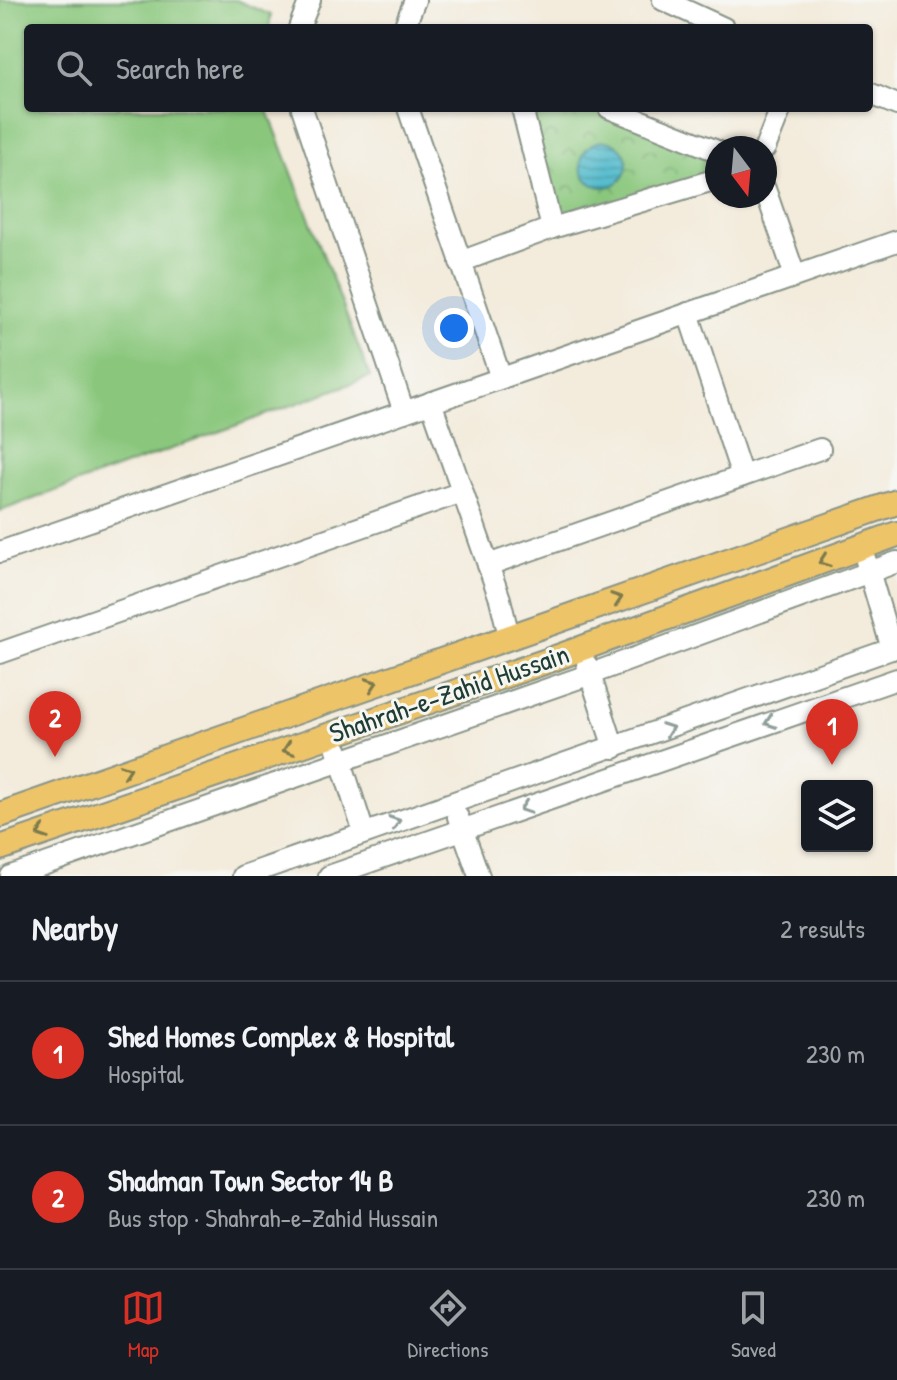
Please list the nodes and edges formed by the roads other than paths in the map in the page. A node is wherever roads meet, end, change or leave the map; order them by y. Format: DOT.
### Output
graph roads {
  1 [pos="310,0"];
  2 [pos="415,0"];
  3 [pos="663,0"];
  4 [pos="301,24"];
  5 [pos="407,24"];
  6 [pos="715,24"];
  7 [pos="873,95"];
  8 [pos="897,105"];
  9 [pos="303,112"];
  10 [pos="409,112"];
  11 [pos="523,112"];
  12 [pos="619,112"];
  13 [pos="779,112"];
  14 [pos="770,136"];
  15 [pos="705,146"];
  16 [pos="705,183"];
  17 [pos="772,208"];
  18 [pos="552,228"];
  19 [pos="897,241"];
  20 [pos="460,262"];
  21 [pos="795,276"];
  22 [pos="688,313"];
  23 [pos="501,378"];
  24 [pos="431,402"];
  25 [pos="404,412"];
  26 [pos="820,449"];
  27 [pos="742,476"];
  28 [pos="462,492"];
  29 [pos="897,502"];
  30 [pos="897,534"];
  31 [pos="864,547"];
  32 [pos="0,552"];
  33 [pos="897,562"];
  34 [pos="488,565"];
  35 [pos="868,571"];
  36 [pos="537,626"];
  37 [pos="509,636"];
  38 [pos="586,646"];
  39 [pos="895,648"];
  40 [pos="0,653"];
  41 [pos="547,661"];
  42 [pos="588,675"];
  43 [pos="897,679"];
  44 [pos="332,734"];
  45 [pos="614,748"];
  46 [pos="341,761"];
  47 [pos="453,802"];
  48 [pos="0,815"];
  49 [pos="463,829"];
  50 [pos="364,833"];
  51 [pos="0,848"];
  52 [pos="11,876"];
  53 [pos="243,876"];
  54 [pos="329,876"];
  55 [pos="479,876"];
  1 -- 4 [label="street"];
  2 -- 5 [label="street"];
  3 -- 6 [label="street"];
  7 -- 8 [label="street"];
  9 -- 25 [label="street"];
  10 -- 20 [label="street"];
  11 -- 18 [label="street"];
  12 -- 15 [label="street"];
  13 -- 14 [label="street"];
  16 -- 18 [label="street"];
  17 -- 21 [label="street"];
  18 -- 20 [label="street"];
  19 -- 21 [label="street"];
  20 -- 23 [label="street"];
  21 -- 22 [label="street"];
  22 -- 23 [label="street"];
  22 -- 27 [label="street"];
  23 -- 24 [label="street"];
  24 -- 25 [label="street"];
  24 -- 28 [label="street"];
  25 -- 32 [label="street"];
  26 -- 27 [label="street"];
  27 -- 34 [label="street"];
  28 -- 34 [label="street"];
  28 -- 40 [label="street"];
  36 -- 29 [label="main road, Shahrah-e-Zahid Hussain, one-way"];
  30 -- 31 [label="main road, Shahrah-e-Zahid Hussain"];
  31 -- 35 [label="street"];
  31 -- 38 [label="main road, Shahrah-e-Zahid Hussain, one-way"];
  33 -- 35 [label="street"];
  34 -- 37 [label="street"];
  35 -- 39 [label="street"];
  35 -- 42 [label="street"];
  36 -- 37 [label="main road, Shahrah-e-Zahid Hussain"];
  36 -- 41 [label="main road"];
  48 -- 37 [label="main road, Shahrah-e-Zahid Hussain, one-way"];
  38 -- 41 [label="main road, Shahrah-e-Zahid Hussain"];
  38 -- 42 [label="street"];
  45 -- 39 [label="street, one-way"];
  41 -- 44 [label="main road, Shahrah-e-Zahid Hussain"];
  42 -- 45 [label="street"];
  42 -- 46 [label="street"];
  43 -- 49 [label="street, one-way"];
  44 -- 46 [label="street"];
  44 -- 51 [label="main road, Shahrah-e-Zahid Hussain, one-way"];
  45 -- 47 [label="street"];
  46 -- 50 [label="street"];
  46 -- 52 [label="street"];
  47 -- 49 [label="street"];
  50 -- 47 [label="street, one-way"];
  49 -- 54 [label="street"];
  49 -- 55 [label="street"];
  50 -- 53 [label="street"];
}
